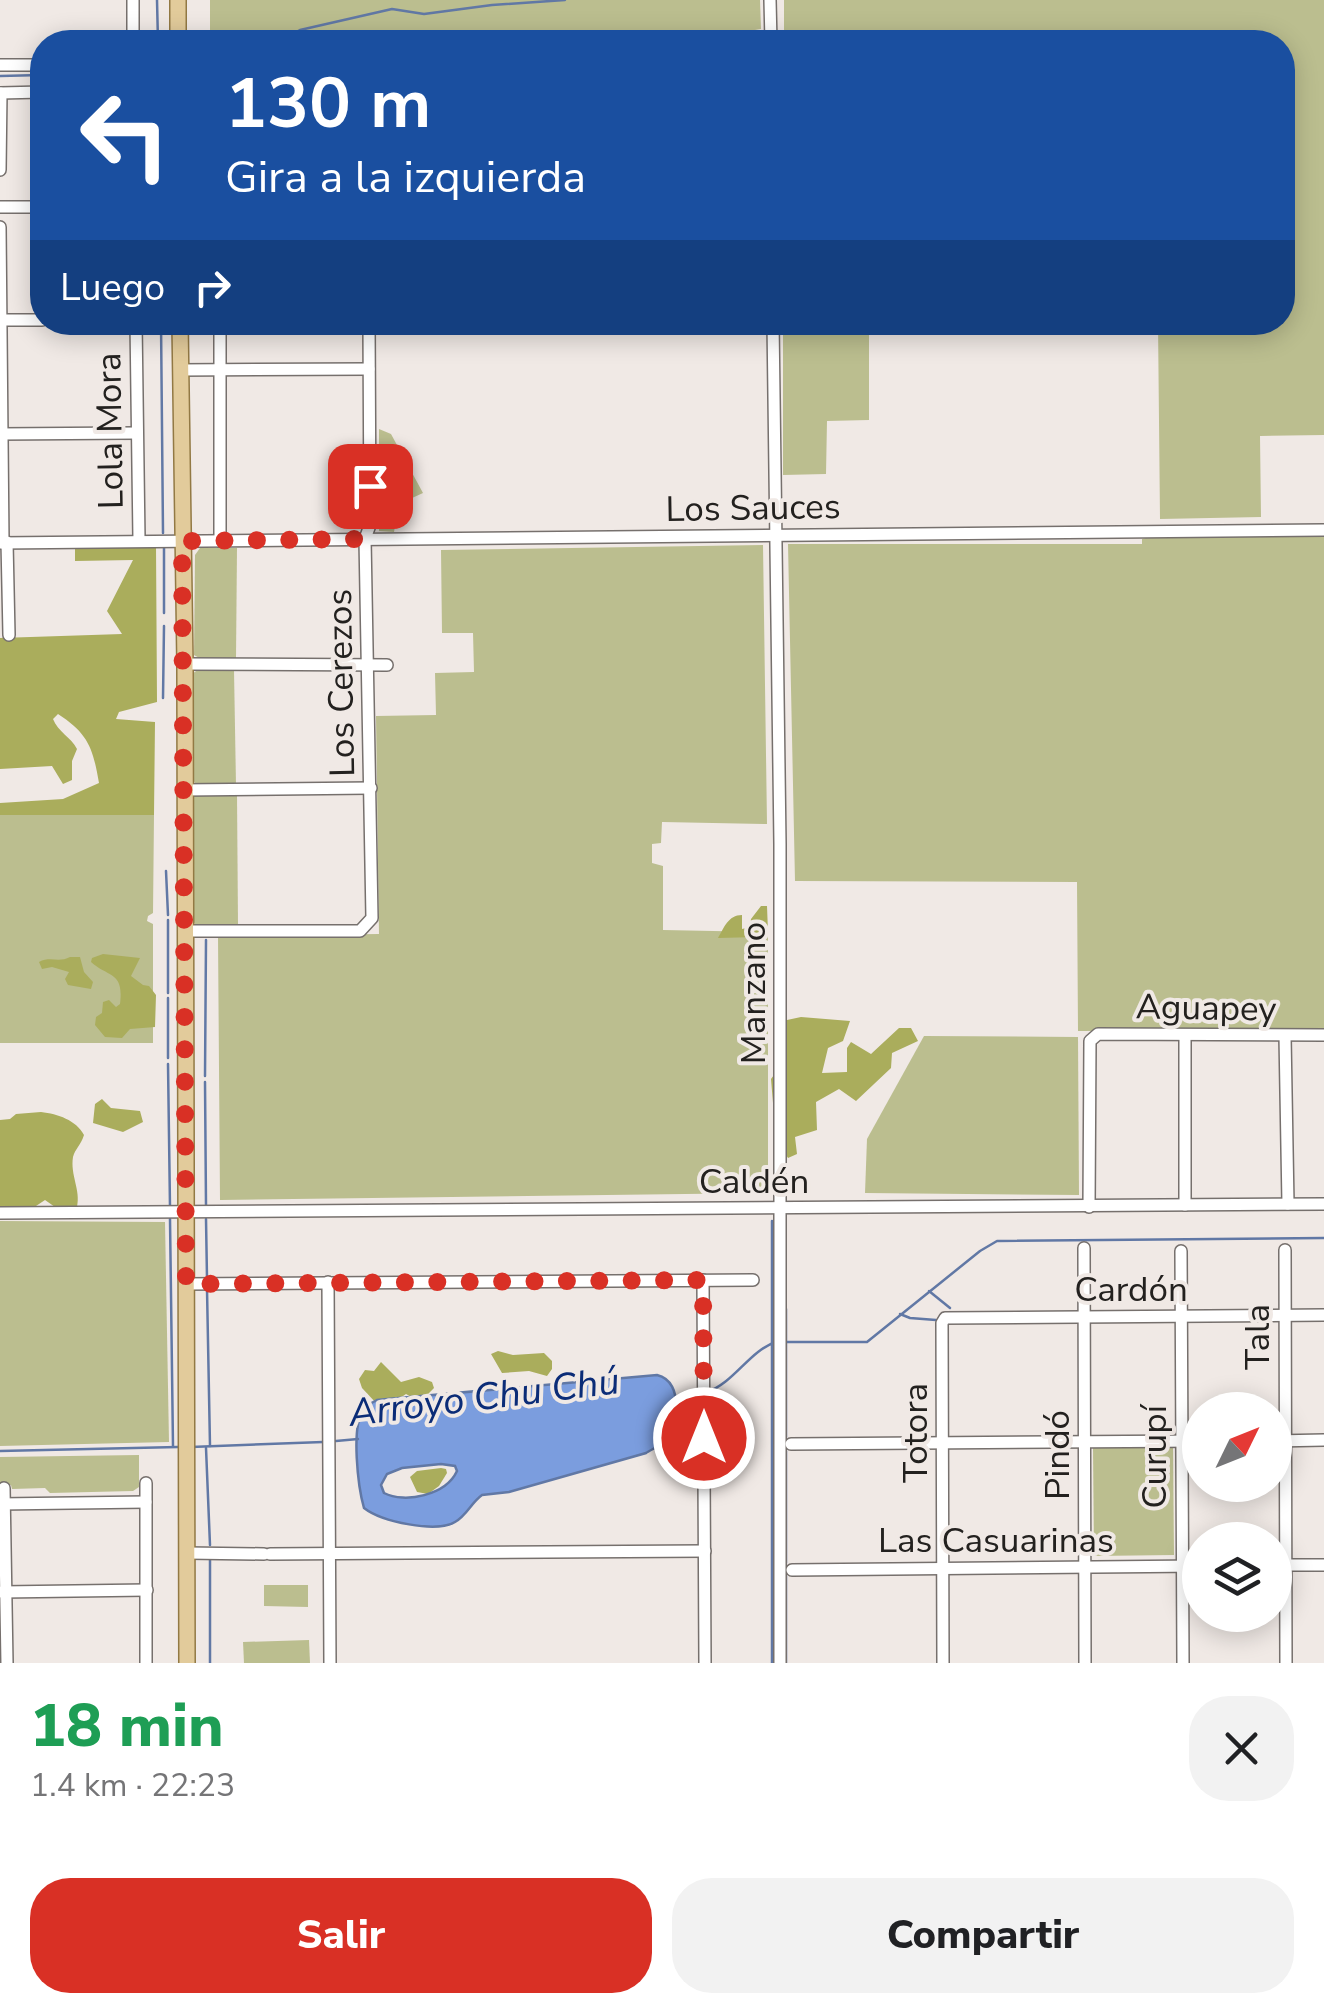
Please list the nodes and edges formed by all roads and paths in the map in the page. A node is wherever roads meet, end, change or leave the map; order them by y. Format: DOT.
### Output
graph roads {
  1 [pos="133,0"];
  2 [pos="178,0"];
  3 [pos="770,0"];
  4 [pos="133,30"];
  5 [pos="178,30"];
  6 [pos="770,30"];
  7 [pos="0,65"];
  8 [pos="30,65"];
  9 [pos="30,92"];
  10 [pos="0,93"];
  11 [pos="0,170"];
  12 [pos="30,206"];
  13 [pos="0,207"];
  14 [pos="0,227"];
  15 [pos="1,320"];
  16 [pos="30,320"];
  17 [pos="136,335"];
  18 [pos="180,335"];
  19 [pos="220,335"];
  20 [pos="369,335"];
  21 [pos="773,335"];
  22 [pos="369,369"];
  23 [pos="180,370"];
  24 [pos="219,371"];
  25 [pos="138,433"];
  26 [pos="1,434"];
  27 [pos="1324,530"];
  28 [pos="775,536"];
  29 [pos="365,539"];
  30 [pos="139,540"];
  31 [pos="182,541"];
  32 [pos="3,542"];
  33 [pos="220,542"];
  34 [pos="9,635"];
  35 [pos="185,664"];
  36 [pos="367,665"];
  37 [pos="387,665"];
  38 [pos="371,788"];
  39 [pos="183,790"];
  40 [pos="184,931"];
  41 [pos="1324,1035"];
  42 [pos="1185,1036"];
  43 [pos="1285,1036"];
  44 [pos="1288,1204"];
  45 [pos="1324,1204"];
  46 [pos="1186,1205"];
  47 [pos="1089,1207"];
  48 [pos="780,1208"];
  49 [pos="185,1212"];
  50 [pos="0,1214"];
  51 [pos="1084,1248"];
  52 [pos="1285,1250"];
  53 [pos="1181,1251"];
  54 [pos="703,1280"];
  55 [pos="753,1280"];
  56 [pos="324,1282"];
  57 [pos="186,1284"];
  58 [pos="1284,1315"];
  59 [pos="1324,1315"];
  60 [pos="1181,1316"];
  61 [pos="1084,1317"];
  62 [pos="942,1323"];
  63 [pos="1282,1392"];
  64 [pos="1324,1440"];
  65 [pos="1084,1441"];
  66 [pos="1292,1441"];
  67 [pos="1182,1442"];
  68 [pos="791,1444"];
  69 [pos="942,1444"];
  70 [pos="146,1484"];
  71 [pos="4,1488"];
  72 [pos="146,1502"];
  73 [pos="2,1504"];
  74 [pos="705,1551"];
  75 [pos="187,1553"];
  76 [pos="327,1554"];
  77 [pos="1292,1565"];
  78 [pos="1324,1565"];
  79 [pos="1182,1566"];
  80 [pos="1084,1567"];
  81 [pos="943,1568"];
  82 [pos="792,1570"];
  83 [pos="147,1590"];
  84 [pos="3,1592"];
  85 [pos="1183,1632"];
  86 [pos="1284,1632"];
  87 [pos="147,1662"];
  88 [pos="7,1663"];
  89 [pos="188,1663"];
  90 [pos="327,1663"];
  91 [pos="705,1663"];
  92 [pos="780,1663"];
  93 [pos="944,1663"];
  94 [pos="1085,1663"];
  95 [pos="1183,1663"];
  96 [pos="1286,1663"];
  1 -- 4 [label="street"];
  2 -- 5 [label="main road"];
  3 -- 6 [label="street"];
  7 -- 8 [label="street"];
  9 -- 10 [label="street"];
  10 -- 11 [label="street"];
  12 -- 13 [label="street"];
  14 -- 15 [label="street"];
  15 -- 16 [label="street"];
  15 -- 26 [label="street"];
  17 -- 25 [label="street, Lola Mora"];
  18 -- 23 [label="main road"];
  19 -- 24 [label="street"];
  20 -- 22 [label="street, Los Cerezos"];
  21 -- 28 [label="street, Manzano"];
  22 -- 24 [label="street"];
  22 -- 29 [label="street, Los Cerezos"];
  23 -- 24 [label="street"];
  23 -- 31 [label="main road"];
  24 -- 33 [label="street"];
  25 -- 26 [label="street"];
  25 -- 30 [label="street, Lola Mora"];
  26 -- 32 [label="street"];
  27 -- 28 [label="street, Los Sauces"];
  28 -- 29 [label="street, Los Sauces"];
  28 -- 48 [label="street, Manzano"];
  29 -- 33 [label="street, Los Sauces"];
  29 -- 36 [label="street, Los Cerezos"];
  30 -- 31 [label="street, Los Sauces"];
  30 -- 32 [label="street, Los Sauces"];
  31 -- 33 [label="street, Los Sauces"];
  31 -- 35 [label="main road"];
  32 -- 34 [label="street"];
  35 -- 36 [label="street"];
  35 -- 39 [label="main road"];
  36 -- 37 [label="street"];
  36 -- 38 [label="street, Los Cerezos"];
  38 -- 39 [label="street"];
  38 -- 40 [label="street, Los Cerezos"];
  39 -- 40 [label="main road"];
  40 -- 49 [label="main road"];
  41 -- 43 [label="street, Aguapey"];
  42 -- 43 [label="street, Aguapey"];
  42 -- 46 [label="street"];
  42 -- 47 [label="street, Aguapey"];
  43 -- 44 [label="street"];
  44 -- 45 [label="street, Caldén"];
  44 -- 46 [label="street, Caldén"];
  46 -- 47 [label="street, Caldén"];
  47 -- 48 [label="street, Caldén"];
  48 -- 49 [label="street, Caldén"];
  48 -- 92 [label="street, Manzano"];
  49 -- 50 [label="street, Caldén"];
  49 -- 57 [label="main road"];
  51 -- 61 [label="street, Pindó"];
  52 -- 58 [label="street, Tala"];
  53 -- 60 [label="street, Curupí"];
  54 -- 55 [label="street"];
  54 -- 56 [label="street"];
  54 -- 74 [label="street"];
  56 -- 57 [label="street"];
  56 -- 76 [label="street"];
  57 -- 75 [label="main road"];
  58 -- 59 [label="street, Cardón"];
  58 -- 60 [label="street, Cardón"];
  58 -- 63 [label="street, Tala"];
  60 -- 61 [label="street, Cardón"];
  60 -- 67 [label="street, Curupí"];
  61 -- 62 [label="street, Cardón"];
  61 -- 65 [label="street, Pindó"];
  62 -- 69 [label="street, Totora"];
  64 -- 66 [label="street"];
  65 -- 67 [label="street"];
  65 -- 69 [label="street"];
  65 -- 80 [label="street, Pindó"];
  68 -- 69 [label="street"];
  69 -- 81 [label="street, Totora"];
  70 -- 72 [label="street"];
  71 -- 73 [label="street"];
  72 -- 73 [label="street"];
  72 -- 83 [label="street"];
  73 -- 84 [label="street"];
  74 -- 76 [label="street"];
  74 -- 91 [label="street"];
  75 -- 76 [label="street"];
  75 -- 89 [label="main road"];
  76 -- 90 [label="street"];
  77 -- 78 [label="street"];
  79 -- 80 [label="street, Las Casuarinas"];
  80 -- 81 [label="street, Las Casuarinas"];
  80 -- 94 [label="street, Pindó"];
  81 -- 82 [label="street, Las Casuarinas"];
  81 -- 93 [label="street, Totora"];
  83 -- 84 [label="street"];
  83 -- 87 [label="street"];
  84 -- 88 [label="street"];
  85 -- 95 [label="street, Curupí"];
  86 -- 96 [label="street, Tala"];
}
